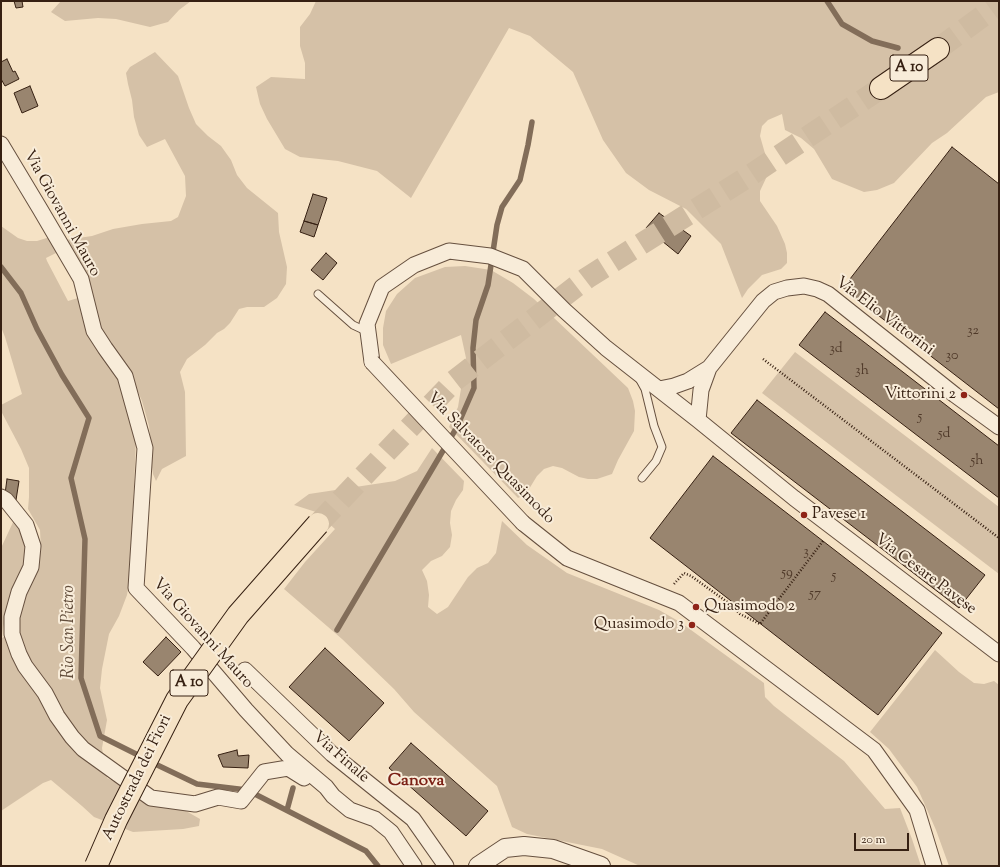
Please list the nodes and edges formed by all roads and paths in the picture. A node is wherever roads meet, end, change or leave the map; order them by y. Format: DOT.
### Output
graph roads {
  1 [pos="938,49"];
  2 [pos="881,88"];
  3 [pos="1,144"];
  4 [pos="318,294"];
  5 [pos="368,332"];
  6 [pos="763,359"];
  7 [pos="709,368"];
  8 [pos="635,370"];
  9 [pos="659,389"];
  10 [pos="698,420"];
  11 [pos="999,427"];
  12 [pos="642,478"];
  13 [pos="1,497"];
  14 [pos="318,524"];
  15 [pos="833,528"];
  16 [pos="999,538"];
  17 [pos="665,597"];
  18 [pos="999,654"];
  19 [pos="245,670"];
  20 [pos="334,796"];
  21 [pos="96,866"];
  22 [pos="414,866"];
  23 [pos="446,866"];
  24 [pos="478,866"];
  25 [pos="600,866"];
  26 [pos="934,866"];
  1 -- 2 [label="highway, A 10"];
  3 -- 20 [label="street, Via Giovanni Mauro"];
  4 -- 5 [label="lane"];
  5 -- 8 [label="street, Via Salvatore Quasimodo"];
  5 -- 17 [label="street, Via Salvatore Quasimodo, bridge"];
  6 -- 16 [label="path"];
  7 -- 9 [label="street"];
  7 -- 10 [label="street"];
  7 -- 11 [label="street, Via Elio Vittorini"];
  8 -- 9 [label="street, Via Salvatore Quasimodo"];
  8 -- 12 [label="lane"];
  9 -- 10 [label="street, Via Salvatore Quasimodo"];
  10 -- 15 [label="street, Via Cesare Pavese"];
  13 -- 20 [label="street"];
  14 -- 21 [label="highway, Autostrada dei Fiori / A 10, bridge"];
  15 -- 17 [label="path"];
  15 -- 18 [label="street, Via Cesare Pavese"];
  17 -- 26 [label="street, Via Salvatore Quasimodo"];
  19 -- 23 [label="street, Via Finale"];
  20 -- 22 [label="street, Via Giovanni Mauro"];
  24 -- 25 [label="street"];
}
